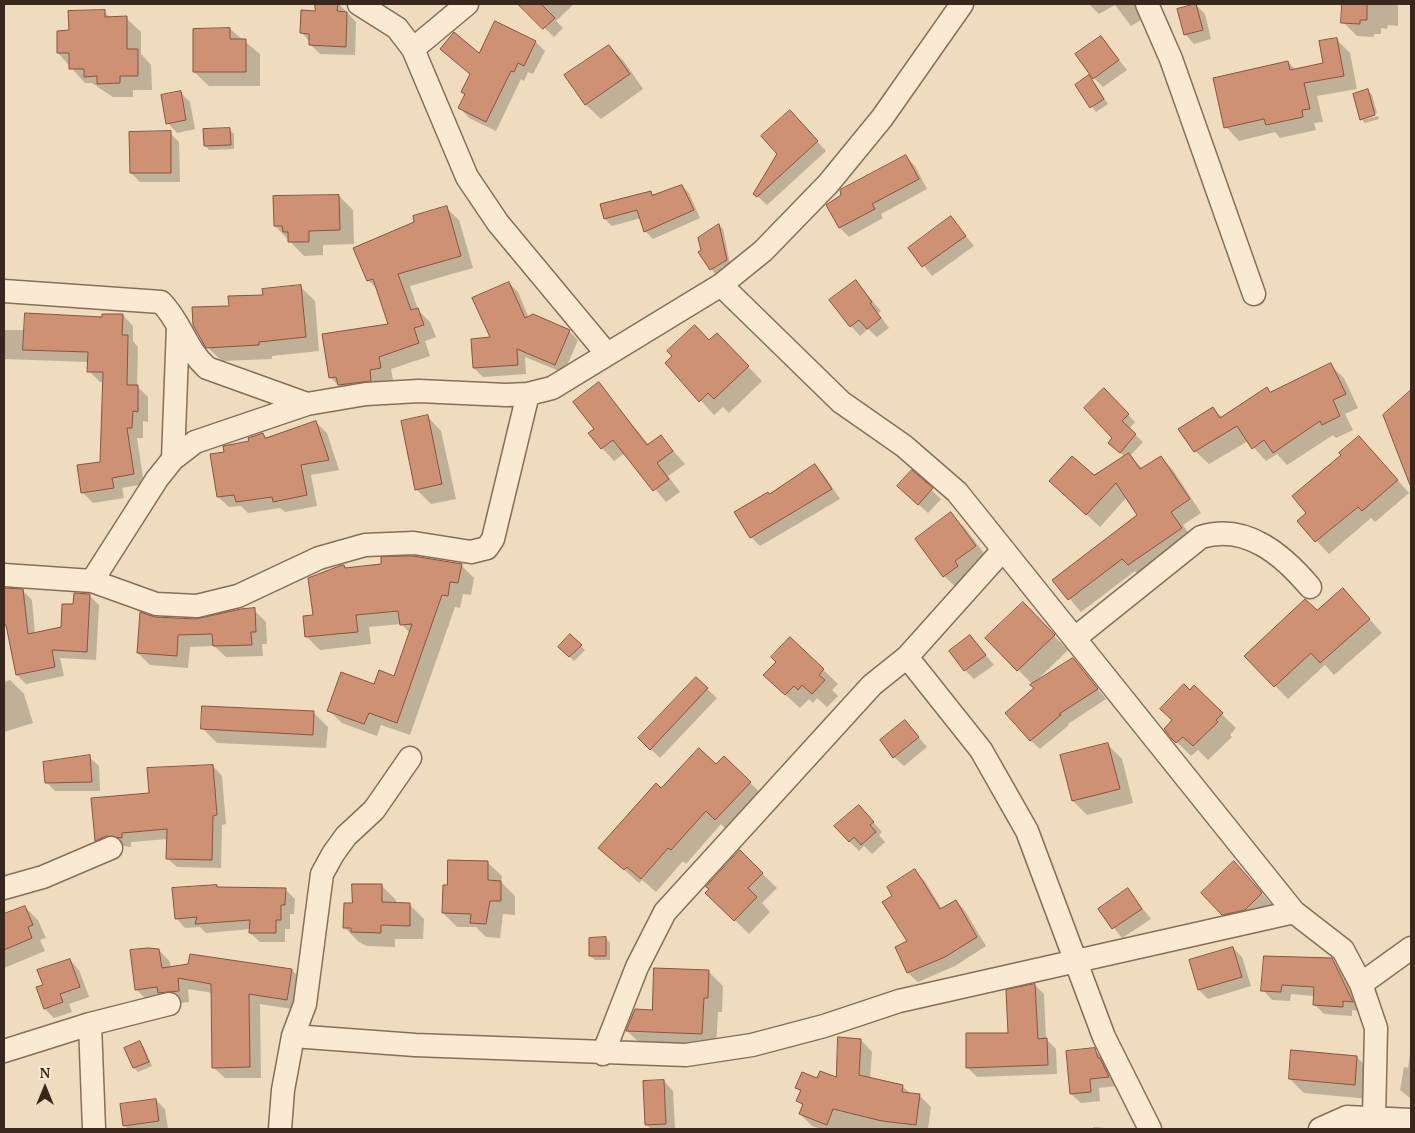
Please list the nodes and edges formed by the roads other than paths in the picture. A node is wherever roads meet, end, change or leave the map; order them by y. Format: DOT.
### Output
graph roads {
  1 [pos="359,4"];
  2 [pos="466,4"];
  3 [pos="962,4"];
  4 [pos="1147,4"];
  5 [pos="413,49"];
  6 [pos="721,285"];
  7 [pos="4,291"];
  8 [pos="1254,294"];
  9 [pos="178,328"];
  10 [pos="607,354"];
  11 [pos="528,394"];
  12 [pos="307,404"];
  13 [pos="173,459"];
  14 [pos="1002,551"];
  15 [pos="4,575"];
  16 [pos="92,581"];
  17 [pos="1310,587"];
  18 [pos="1075,638"];
  19 [pos="906,657"];
  20 [pos="410,758"];
  21 [pos="110,848"];
  22 [pos="4,888"];
  23 [pos="1294,912"];
  24 [pos="1411,948"];
  25 [pos="1077,960"];
  26 [pos="1361,984"];
  27 [pos="169,1004"];
  28 [pos="90,1024"];
  29 [pos="293,1036"];
  30 [pos="4,1052"];
  31 [pos="604,1054"];
  32 [pos="1393,1121"];
  33 [pos="94,1129"];
  34 [pos="280,1129"];
  35 [pos="1150,1129"];
  36 [pos="1320,1129"];
  1 -- 5 [label="street"];
  2 -- 5 [label="street"];
  3 -- 6 [label="street"];
  4 -- 8 [label="street"];
  5 -- 10 [label="street"];
  6 -- 10 [label="street"];
  6 -- 14 [label="street"];
  7 -- 9 [label="street"];
  9 -- 12 [label="street"];
  9 -- 13 [label="street"];
  10 -- 11 [label="street"];
  11 -- 12 [label="street"];
  11 -- 16 [label="street"];
  12 -- 13 [label="street"];
  13 -- 16 [label="street"];
  14 -- 18 [label="street"];
  14 -- 19 [label="street"];
  15 -- 16 [label="street"];
  17 -- 18 [label="street"];
  18 -- 23 [label="street"];
  19 -- 25 [label="street"];
  19 -- 31 [label="street"];
  20 -- 29 [label="street"];
  21 -- 22 [label="street"];
  23 -- 25 [label="street"];
  23 -- 26 [label="street"];
  24 -- 26 [label="street"];
  25 -- 31 [label="street"];
  25 -- 35 [label="street"];
  26 -- 32 [label="street"];
  27 -- 28 [label="street"];
  28 -- 30 [label="street"];
  28 -- 33 [label="street"];
  29 -- 31 [label="street"];
  29 -- 34 [label="street"];
  32 -- 36 [label="street"];
}
